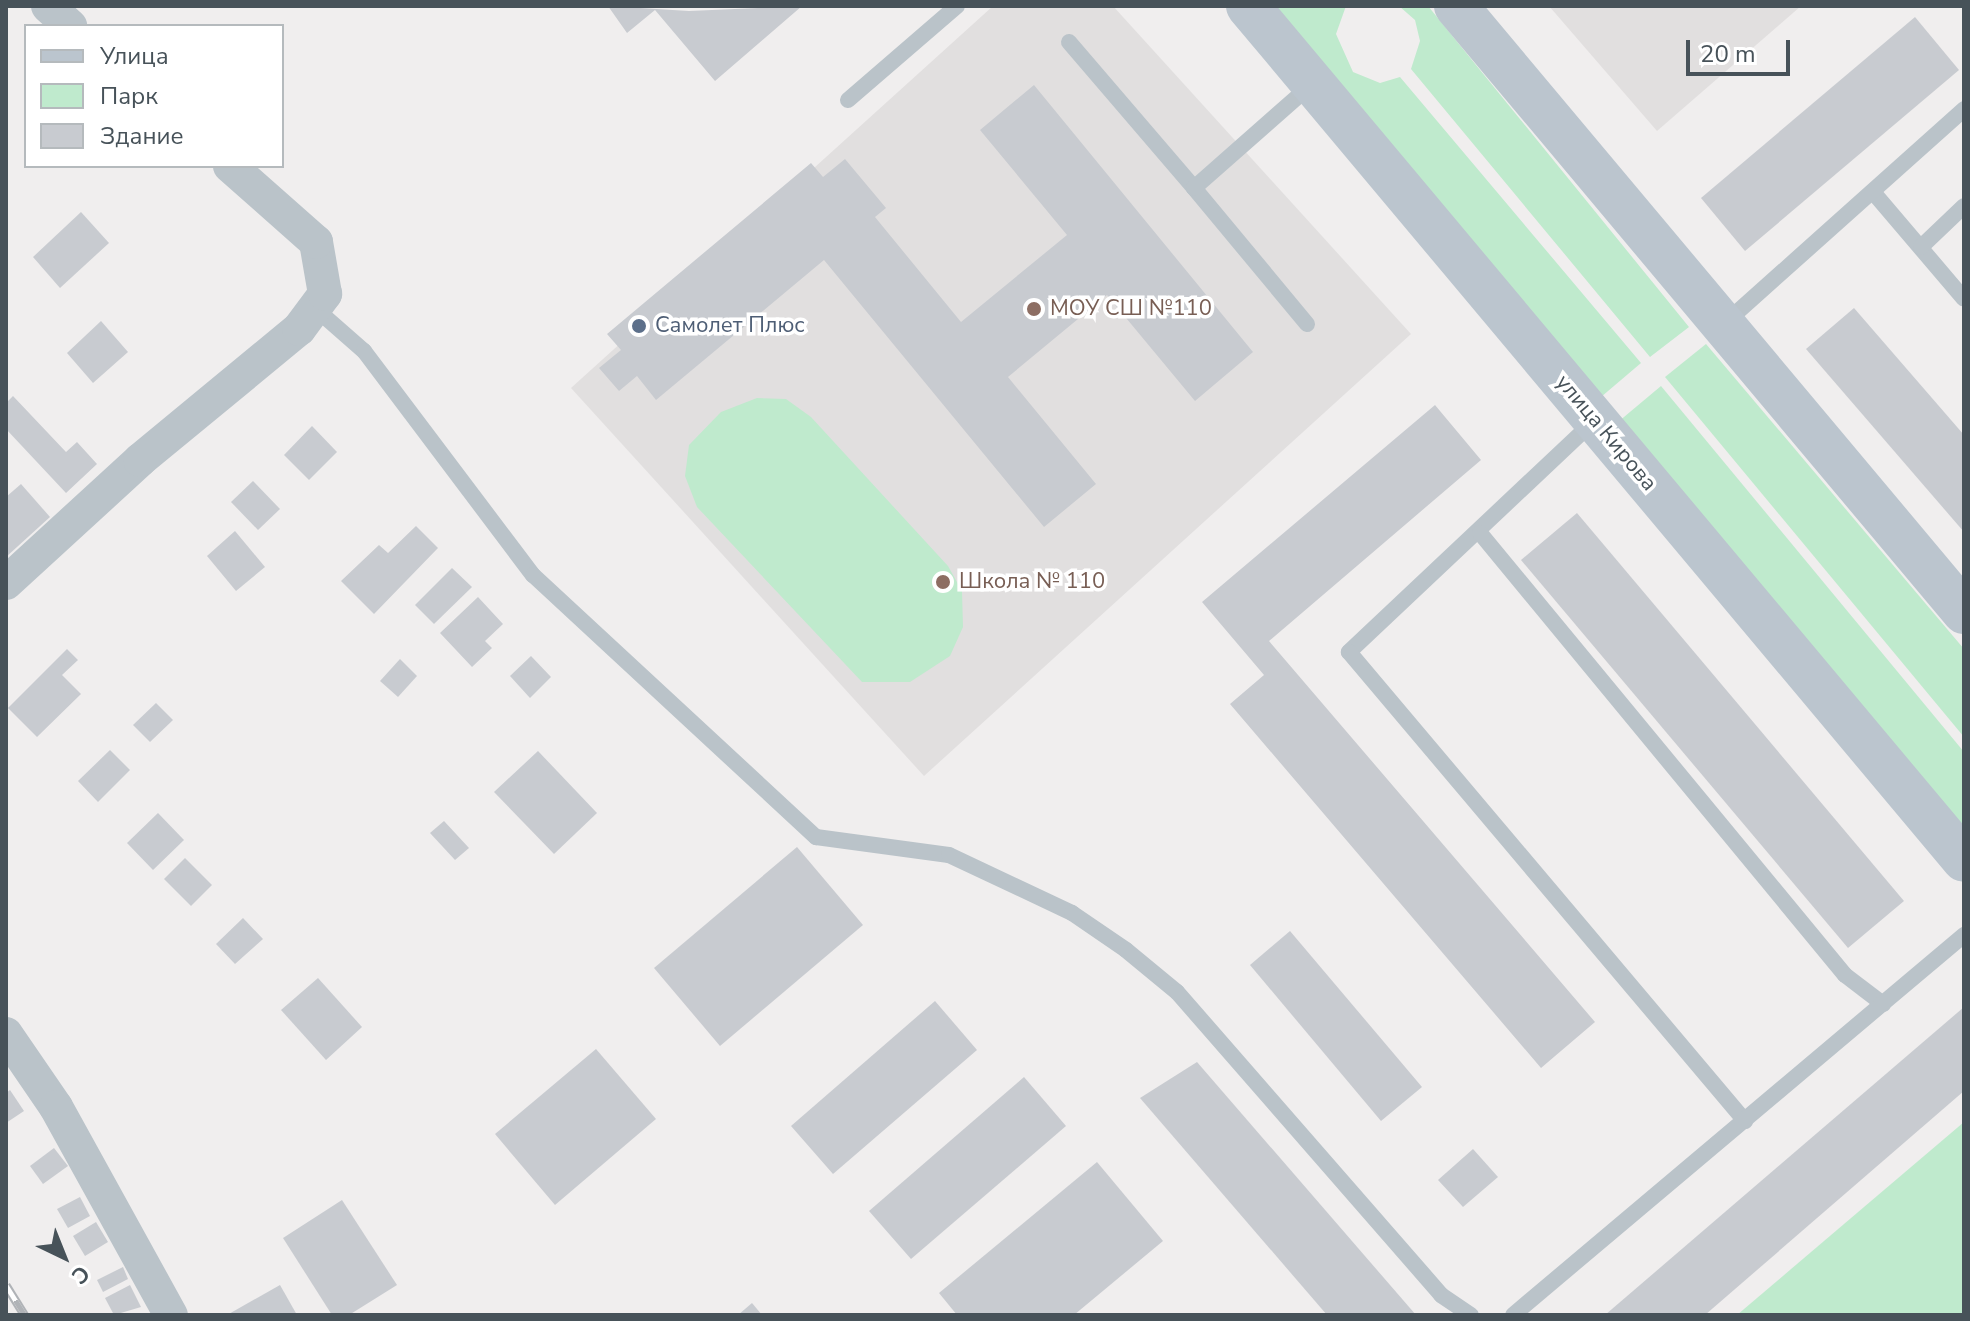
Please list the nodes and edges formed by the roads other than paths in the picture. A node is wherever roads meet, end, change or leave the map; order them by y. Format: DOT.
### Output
graph roads {
  1 [pos="48,6"];
  2 [pos="957,6"];
  3 [pos="1248,6"];
  4 [pos="1456,6"];
  5 [pos="68,24"];
  6 [pos="1069,42"];
  7 [pos="1313,83"];
  8 [pos="848,100"];
  9 [pos="1964,109"];
  10 [pos="232,168"];
  11 [pos="1194,188"];
  12 [pos="1873,192"];
  13 [pos="1964,206"];
  14 [pos="1921,247"];
  15 [pos="1964,299"];
  16 [pos="320,301"];
  17 [pos="1307,324"];
  18 [pos="1720,326"];
  19 [pos="1595,420"];
  20 [pos="1480,533"];
  21 [pos="6,583"];
  22 [pos="1964,612"];
  23 [pos="1964,860"];
  24 [pos="1964,935"];
  25 [pos="1883,1004"];
  26 [pos="6,1034"];
  27 [pos="1745,1121"];
  28 [pos="171,1315"];
  29 [pos="1471,1315"];
  30 [pos="1513,1315"];
  1 -- 5 [label="street"];
  2 -- 8 [label="lane"];
  3 -- 7 [label="main road, улица Кирова"];
  4 -- 18 [label="main road"];
  6 -- 11 [label="lane"];
  7 -- 11 [label="lane"];
  7 -- 19 [label="main road, улица Кирова"];
  9 -- 12 [label="lane"];
  10 -- 16 [label="street"];
  11 -- 17 [label="lane"];
  12 -- 14 [label="lane"];
  12 -- 18 [label="lane"];
  13 -- 14 [label="lane"];
  14 -- 15 [label="lane"];
  16 -- 21 [label="street"];
  16 -- 29 [label="lane"];
  18 -- 22 [label="main road"];
  19 -- 20 [label="lane"];
  19 -- 23 [label="main road, улица Кирова"];
  20 -- 25 [label="lane"];
  20 -- 27 [label="lane"];
  24 -- 25 [label="lane"];
  25 -- 27 [label="lane"];
  26 -- 28 [label="street"];
  27 -- 30 [label="lane"];
}
